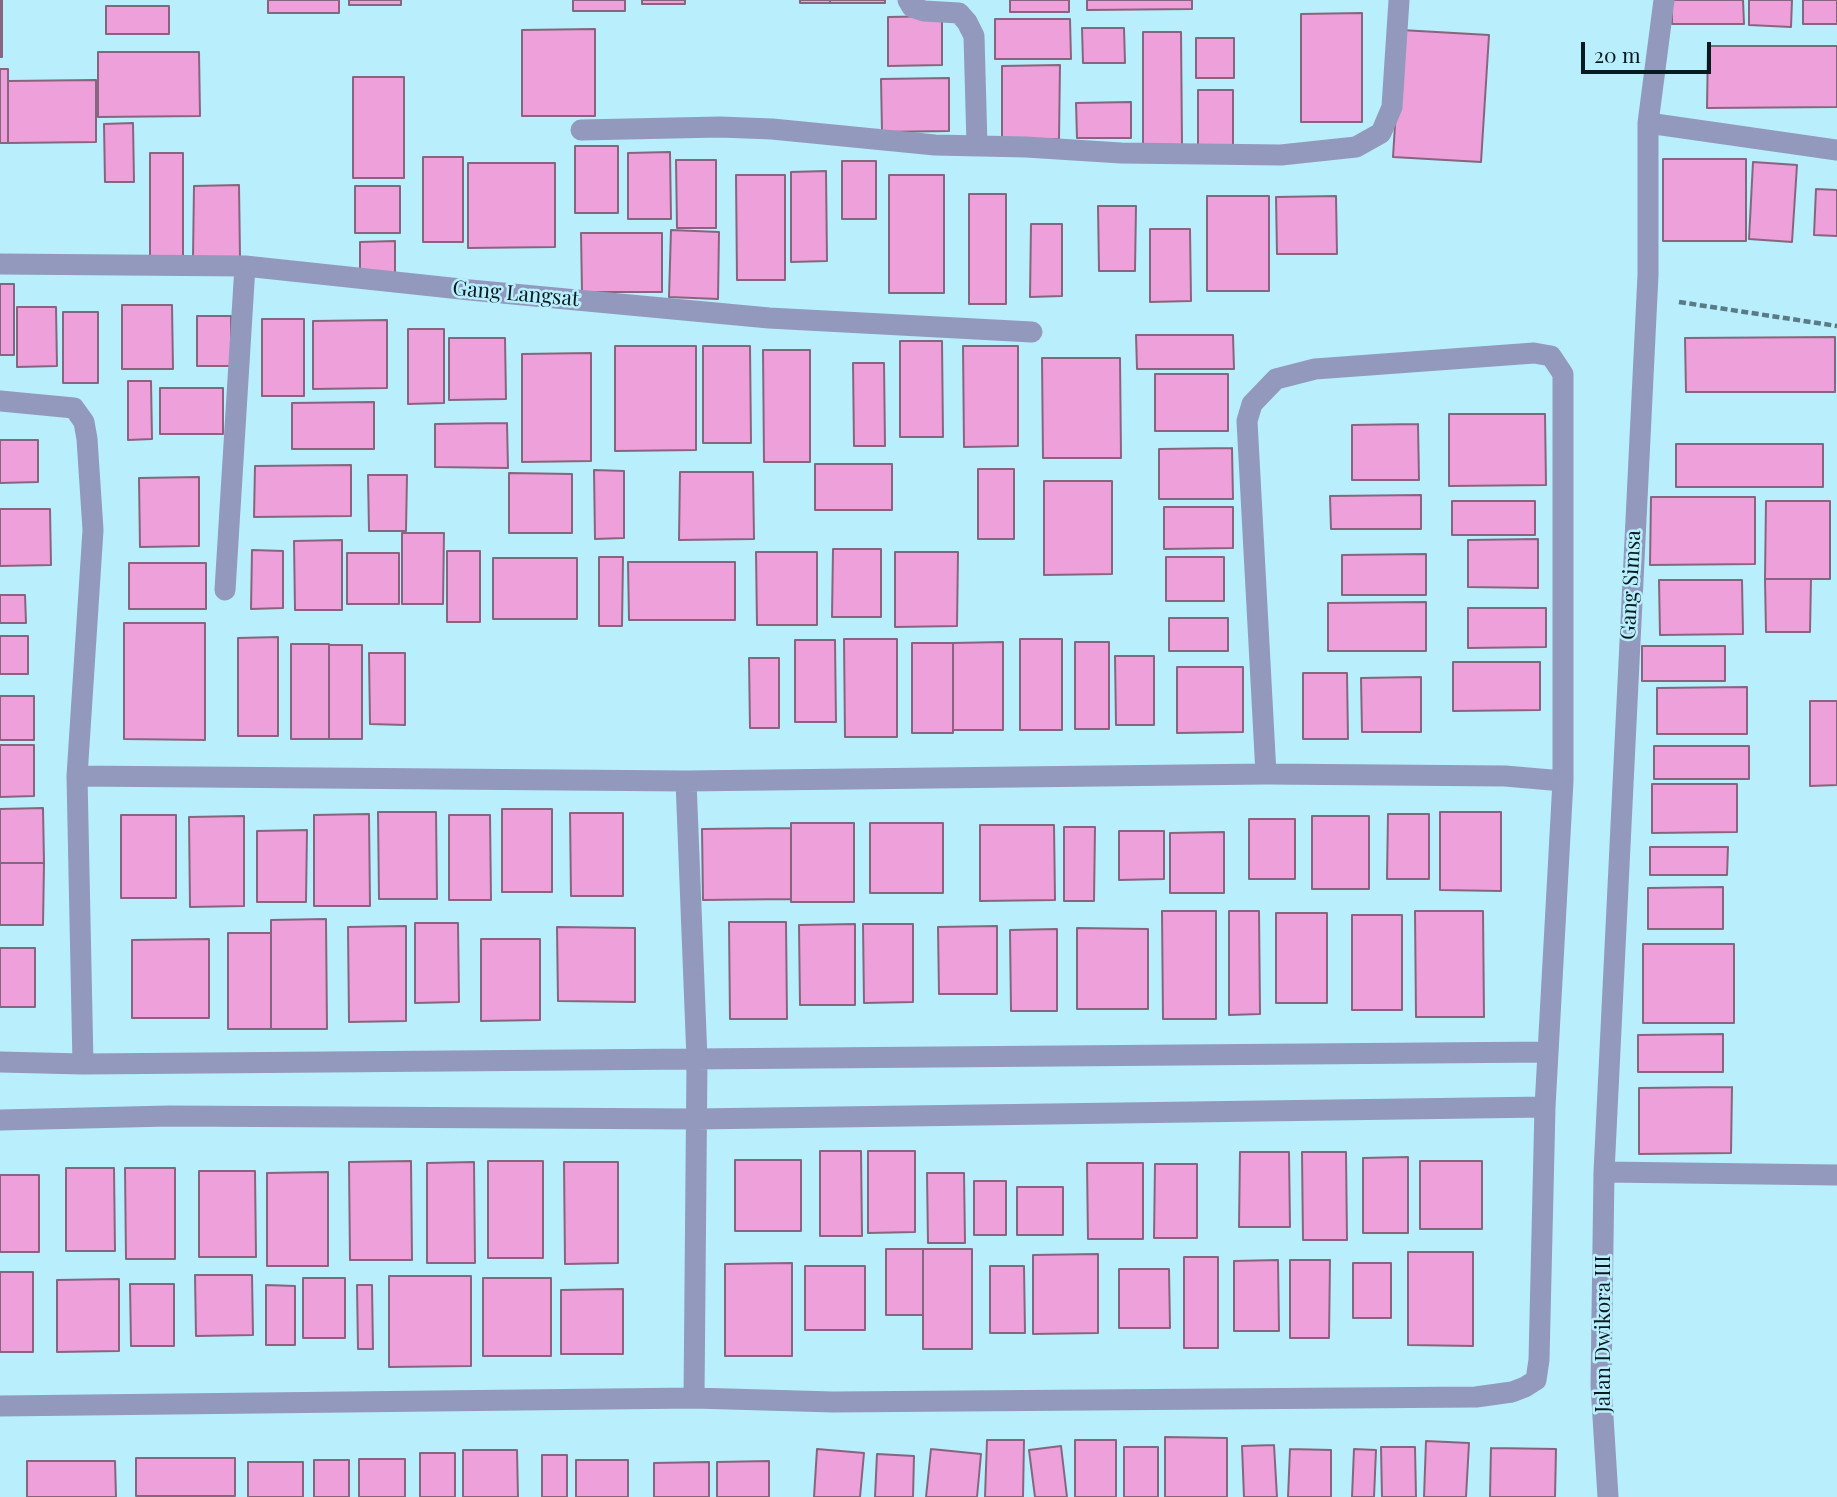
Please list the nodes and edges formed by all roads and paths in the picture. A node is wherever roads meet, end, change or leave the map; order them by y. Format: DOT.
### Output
graph roads {
  1 [pos="908,0"];
  2 [pos="1399,0"];
  3 [pos="1664,0"];
  4 [pos="1648,123"];
  5 [pos="581,130"];
  6 [pos="977,145"];
  7 [pos="1837,150"];
  8 [pos="0,264"];
  9 [pos="246,266"];
  10 [pos="1646,298"];
  11 [pos="1837,326"];
  12 [pos="1032,332"];
  13 [pos="0,401"];
  14 [pos="225,590"];
  15 [pos="1266,774"];
  16 [pos="77,776"];
  17 [pos="1563,780"];
  18 [pos="686,781"];
  19 [pos="1548,1052"];
  20 [pos="697,1059"];
  21 [pos="0,1062"];
  22 [pos="83,1064"];
  23 [pos="1545,1107"];
  24 [pos="695,1119"];
  25 [pos="0,1120"];
  26 [pos="1604,1171"];
  27 [pos="1837,1175"];
  28 [pos="694,1398"];
  29 [pos="0,1406"];
  30 [pos="1608,1497"];
  1 -- 6 [label="street"];
  2 -- 6 [label="street"];
  3 -- 4 [label="street, Gang Simsa"];
  4 -- 7 [label="street"];
  4 -- 10 [label="street, Gang Simsa"];
  5 -- 6 [label="street"];
  8 -- 9 [label="street, Gang Langsat"];
  9 -- 12 [label="street, Gang Langsat"];
  9 -- 14 [label="street"];
  10 -- 11 [label="path"];
  10 -- 26 [label="street, Gang Simsa"];
  13 -- 16 [label="street"];
  15 -- 17 [label="street"];
  15 -- 17 [label="street"];
  15 -- 18 [label="street"];
  16 -- 18 [label="street"];
  16 -- 22 [label="street"];
  17 -- 19 [label="street"];
  18 -- 20 [label="street"];
  19 -- 20 [label="street"];
  19 -- 23 [label="street"];
  20 -- 22 [label="street"];
  20 -- 24 [label="street"];
  21 -- 22 [label="street"];
  23 -- 24 [label="street"];
  23 -- 28 [label="street"];
  24 -- 25 [label="street"];
  24 -- 28 [label="street"];
  26 -- 27 [label="street"];
  26 -- 30 [label="street, Jalan Dwikora III"];
  28 -- 29 [label="street"];
}
